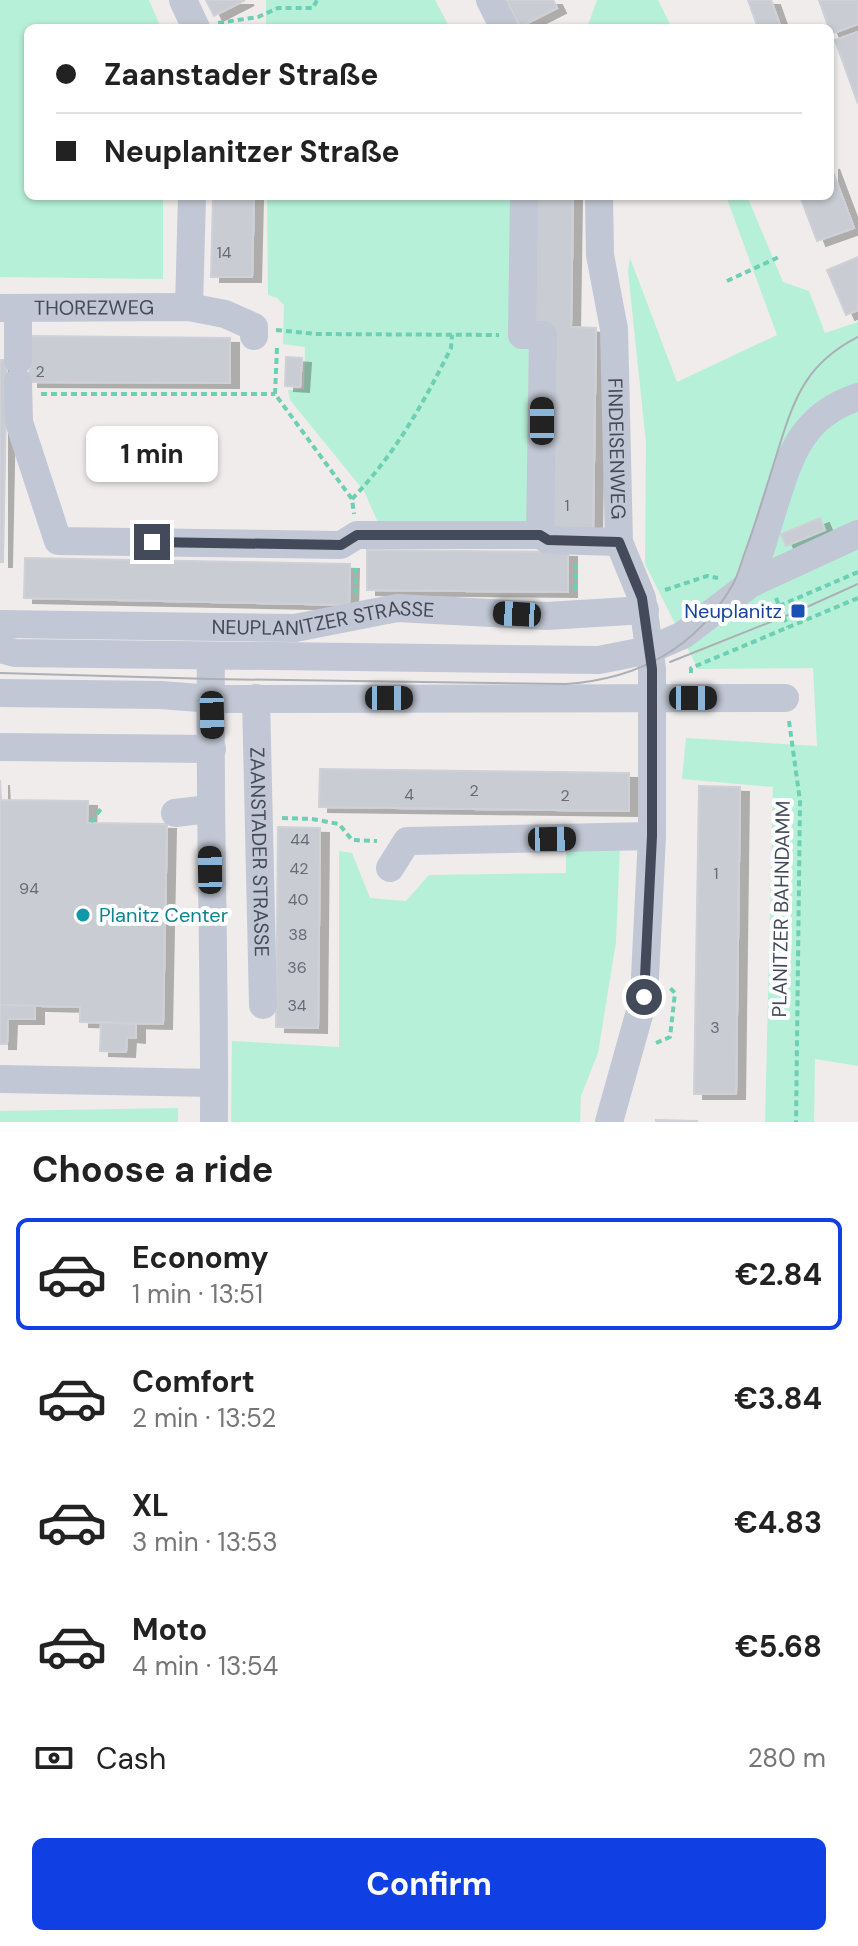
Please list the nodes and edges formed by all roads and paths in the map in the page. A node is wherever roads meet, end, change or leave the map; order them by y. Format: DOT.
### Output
graph roads {
  1 [pos="183,0"];
  2 [pos="317,0"];
  3 [pos="490,0"];
  4 [pos="195,24"];
  5 [pos="215,24"];
  6 [pos="502,24"];
  7 [pos="192,200"];
  8 [pos="524,200"];
  9 [pos="599,200"];
  10 [pos="781,256"];
  11 [pos="727,281"];
  12 [pos="189,307"];
  13 [pos="9,308"];
  14 [pos="262,331"];
  15 [pos="452,335"];
  16 [pos="522,335"];
  17 [pos="18,378"];
  18 [pos="275,394"];
  19 [pos="858,397"];
  20 [pos="352,499"];
  21 [pos="858,534"];
  22 [pos="357,535"];
  23 [pos="540,535"];
  24 [pos="576,541"];
  25 [pos="619,542"];
  26 [pos="858,572"];
  27 [pos="707,576"];
  28 [pos="762,588"];
  29 [pos="858,598"];
  30 [pos="644,604"];
  31 [pos="779,606"];
  32 [pos="576,615"];
  33 [pos="354,617"];
  34 [pos="0,624"];
  35 [pos="788,627"];
  36 [pos="0,649"];
  37 [pos="649,650"];
  38 [pos="211,656"];
  39 [pos="0,693"];
  40 [pos="651,697"];
  41 [pos="256,698"];
  42 [pos="693,698"];
  43 [pos="785,698"];
  44 [pos="212,699"];
  45 [pos="0,747"];
  46 [pos="212,749"];
  47 [pos="103,806"];
  48 [pos="209,809"];
  49 [pos="175,813"];
  50 [pos="259,818"];
  51 [pos="91,822"];
  52 [pos="652,836"];
  53 [pos="407,841"];
  54 [pos="390,868"];
  55 [pos="263,1005"];
  56 [pos="0,1079"];
  57 [pos="214,1083"];
  58 [pos="214,1122"];
  59 [pos="609,1122"];
  60 [pos="796,1122"];
  1 -- 4 [label="street"];
  2 -- 5 [label="path"];
  3 -- 6 [label="street"];
  7 -- 12 [label="street"];
  8 -- 16 [label="street"];
  9 -- 25 [label="street, FINDEISENWEG"];
  10 -- 11 [label="path"];
  12 -- 13 [label="street, THOREZWEG"];
  12 -- 14 [label="street, THOREZWEG"];
  13 -- 17 [label="street"];
  14 -- 15 [label="path"];
  14 -- 18 [label="path"];
  15 -- 16 [label="path"];
  15 -- 20 [label="path"];
  16 -- 23 [label="street"];
  17 -- 18 [label="path"];
  17 -- 22 [label="street"];
  18 -- 20 [label="path"];
  19 -- 28 [label="street"];
  20 -- 22 [label="path"];
  21 -- 28 [label="street, NEUPLANITZER STRASSE"];
  22 -- 23 [label="street"];
  22 -- 33 [label="path"];
  23 -- 24 [label="street"];
  24 -- 25 [label="street"];
  24 -- 32 [label="path"];
  25 -- 30 [label="street, FINDEISENWEG"];
  26 -- 31 [label="path"];
  27 -- 30 [label="path"];
  28 -- 31 [label="path"];
  28 -- 37 [label="street, NEUPLANITZER STRASSE"];
  29 -- 35 [label="path"];
  30 -- 32 [label="street, NEUPLANITZER STRASSE"];
  30 -- 37 [label="street, FINDEISENWEG"];
  31 -- 35 [label="path"];
  32 -- 33 [label="street, NEUPLANITZER STRASSE"];
  33 -- 34 [label="street, NEUPLANITZER STRASSE"];
  35 -- 42 [label="path"];
  36 -- 38 [label="street, NEUPLANITZER STRASSE"];
  37 -- 38 [label="street, NEUPLANITZER STRASSE"];
  37 -- 40 [label="street, FINDEISENWEG"];
  38 -- 44 [label="street, NEUPLANITZER STRASSE"];
  39 -- 44 [label="street"];
  40 -- 41 [label="street"];
  40 -- 42 [label="street"];
  40 -- 52 [label="street"];
  41 -- 44 [label="street"];
  41 -- 50 [label="street, ZAANSTADER STRASSE"];
  42 -- 43 [label="street"];
  43 -- 60 [label="path, PLANITZER BAHNDAMM"];
  44 -- 46 [label="street"];
  45 -- 46 [label="street"];
  46 -- 48 [label="street"];
  47 -- 51 [label="path"];
  48 -- 49 [label="street"];
  48 -- 57 [label="street"];
  50 -- 53 [label="path"];
  50 -- 55 [label="street, ZAANSTADER STRASSE"];
  52 -- 53 [label="street"];
  52 -- 59 [label="street"];
  53 -- 54 [label="street"];
  56 -- 57 [label="street"];
  57 -- 58 [label="street"];
}
